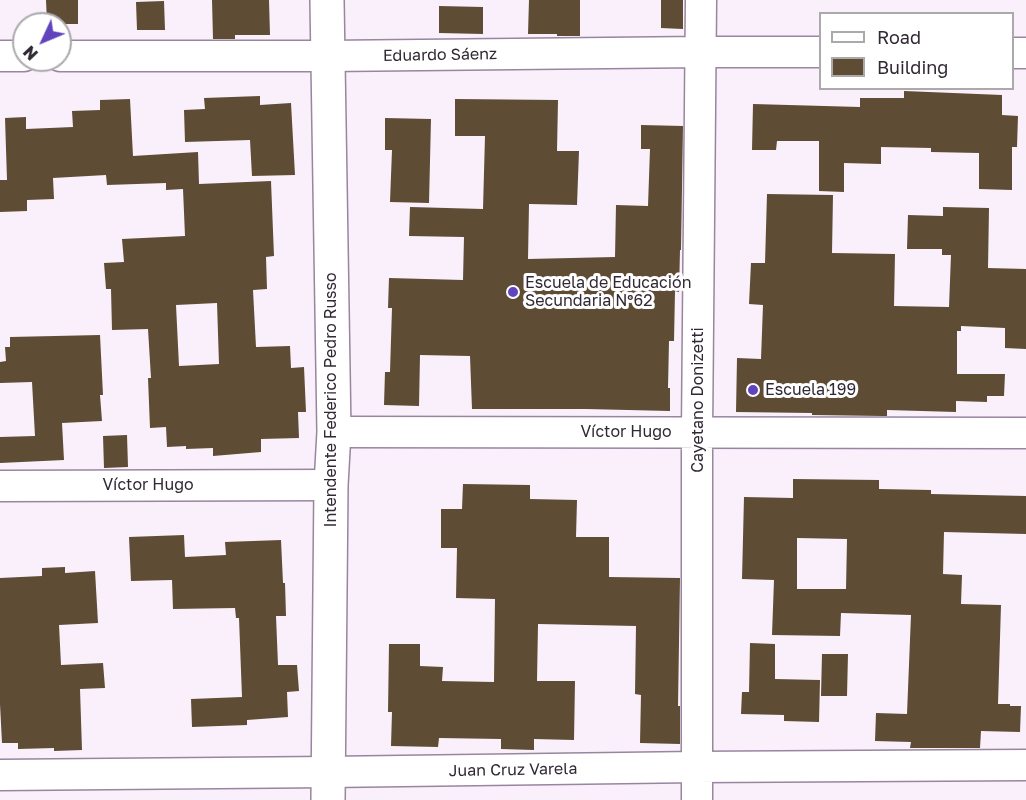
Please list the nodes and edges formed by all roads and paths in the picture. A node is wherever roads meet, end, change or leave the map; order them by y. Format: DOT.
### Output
graph roads {
  1 [pos="327,0"];
  2 [pos="701,0"];
  3 [pos="700,52"];
  4 [pos="819,52"];
  5 [pos="72,56"];
  6 [pos="328,56"];
  7 [pos="333,432"];
  8 [pos="697,432"];
  9 [pos="1026,433"];
  10 [pos="332,485"];
  11 [pos="0,486"];
  12 [pos="1026,765"];
  13 [pos="698,767"];
  14 [pos="0,775"];
  15 [pos="328,786"];
  16 [pos="697,800"];
  1 -- 6 [label="street, Intendente Federico Pedro Russo"];
  2 -- 3 [label="street, Cayetano Donizetti"];
  3 -- 4 [label="street, Eduardo Sáenz"];
  3 -- 6 [label="street, Eduardo Sáenz"];
  3 -- 8 [label="street, Cayetano Donizetti"];
  5 -- 6 [label="street, Eduardo Sáenz"];
  6 -- 7 [label="street, Intendente Federico Pedro Russo"];
  7 -- 8 [label="street, Víctor Hugo"];
  7 -- 10 [label="street, Intendente Federico Pedro Russo"];
  8 -- 9 [label="street, Víctor Hugo"];
  8 -- 13 [label="street, Cayetano Donizetti"];
  10 -- 11 [label="street, Víctor Hugo"];
  10 -- 15 [label="street, Intendente Federico Pedro Russo"];
  12 -- 13 [label="street, Juan Cruz Varela"];
  13 -- 15 [label="street, Juan Cruz Varela"];
  13 -- 16 [label="street, Cayetano Donizetti"];
  14 -- 15 [label="street, Juan Cruz Varela"];
}
